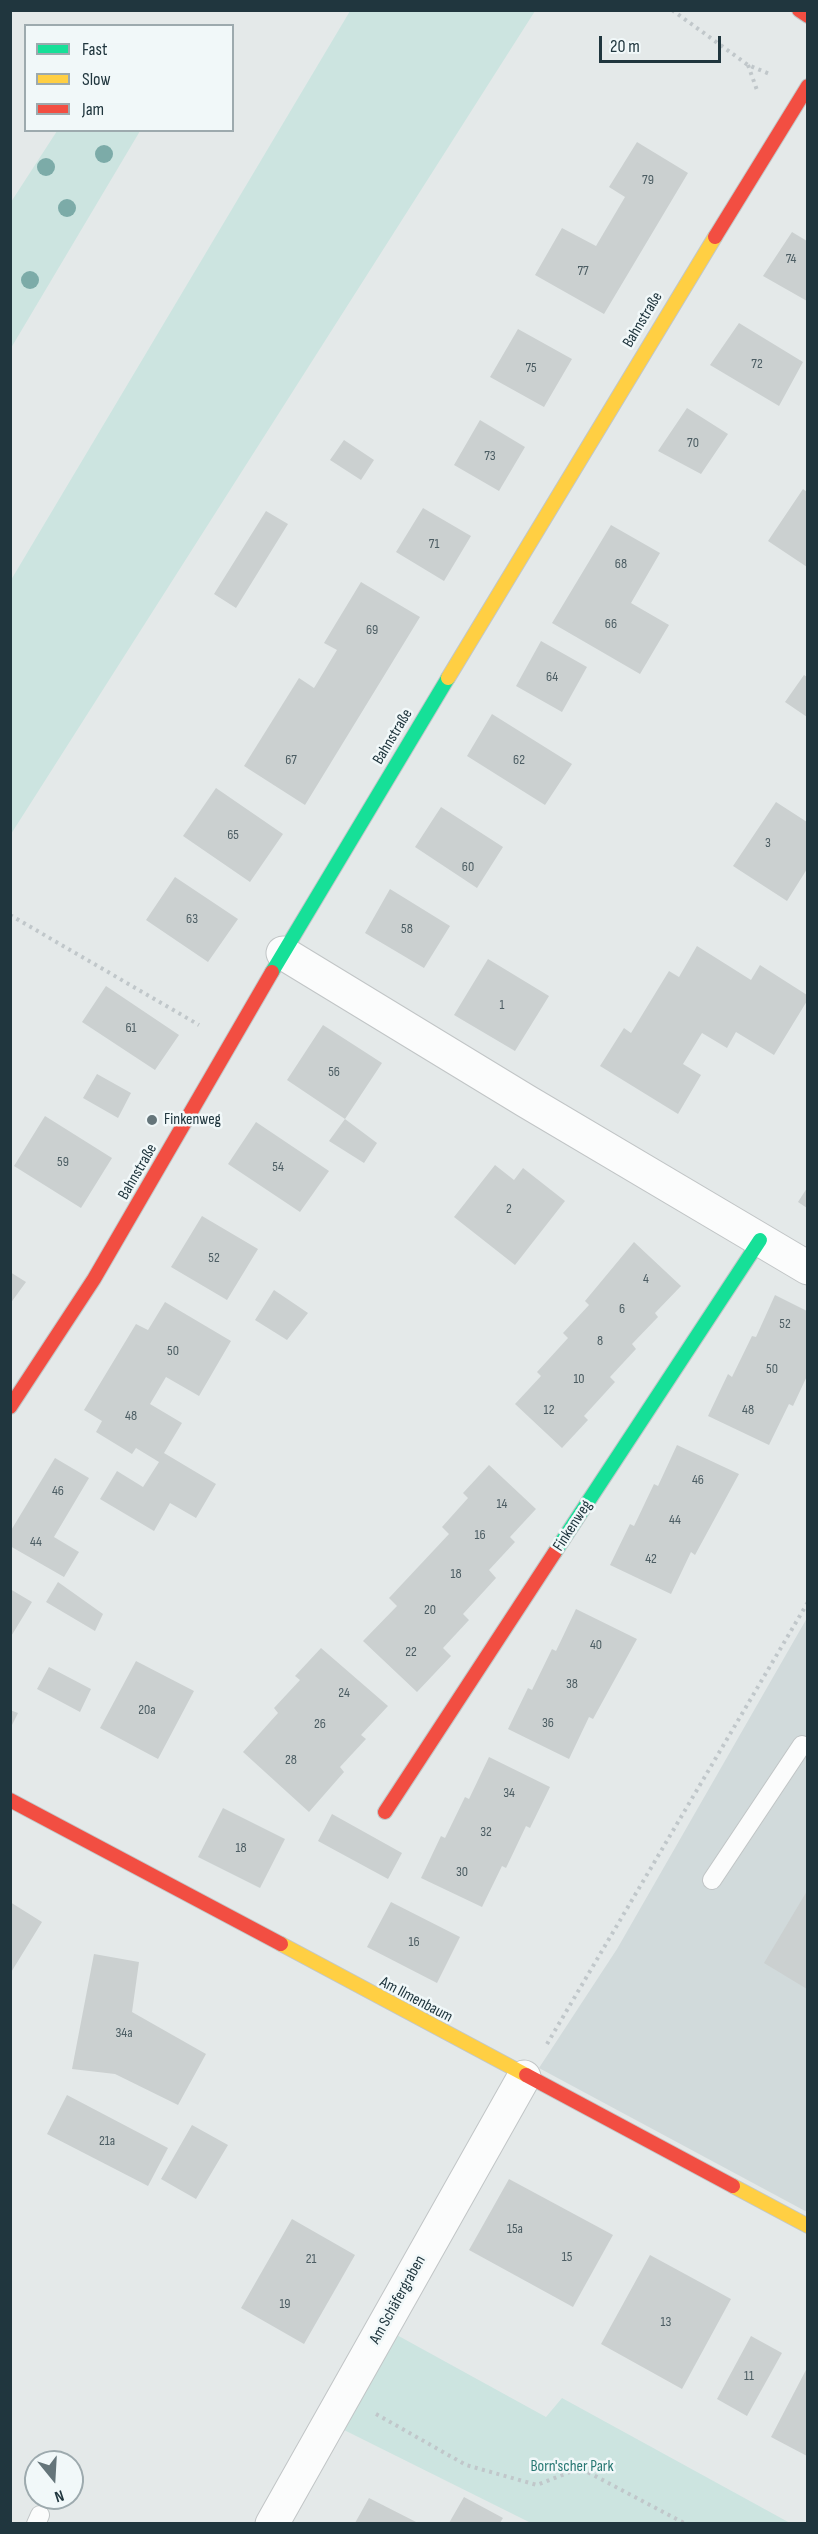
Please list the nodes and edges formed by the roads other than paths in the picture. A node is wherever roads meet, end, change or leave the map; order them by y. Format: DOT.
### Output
graph roads {
  1 [pos="799,10"];
  2 [pos="807,16"];
  3 [pos="806,87"];
  4 [pos="284,953"];
  5 [pos="760,1240"];
  6 [pos="807,1268"];
  7 [pos="10,1407"];
  8 [pos="806,1744"];
  9 [pos="10,1800"];
  10 [pos="385,1812"];
  11 [pos="712,1880"];
  12 [pos="524,2077"];
  13 [pos="807,2226"];
  14 [pos="272,2523"];
  1 -- 2 [label="street"];
  3 -- 4 [label="street, Bahnstraße"];
  4 -- 5 [label="street"];
  4 -- 7 [label="street, Bahnstraße"];
  5 -- 6 [label="street"];
  5 -- 10 [label="street, Finkenweg"];
  8 -- 11 [label="lane"];
  9 -- 12 [label="street, Am Ilmenbaum"];
  12 -- 13 [label="street, Am Ilmenbaum"];
  12 -- 14 [label="street, Am Schäfergraben"];
}
